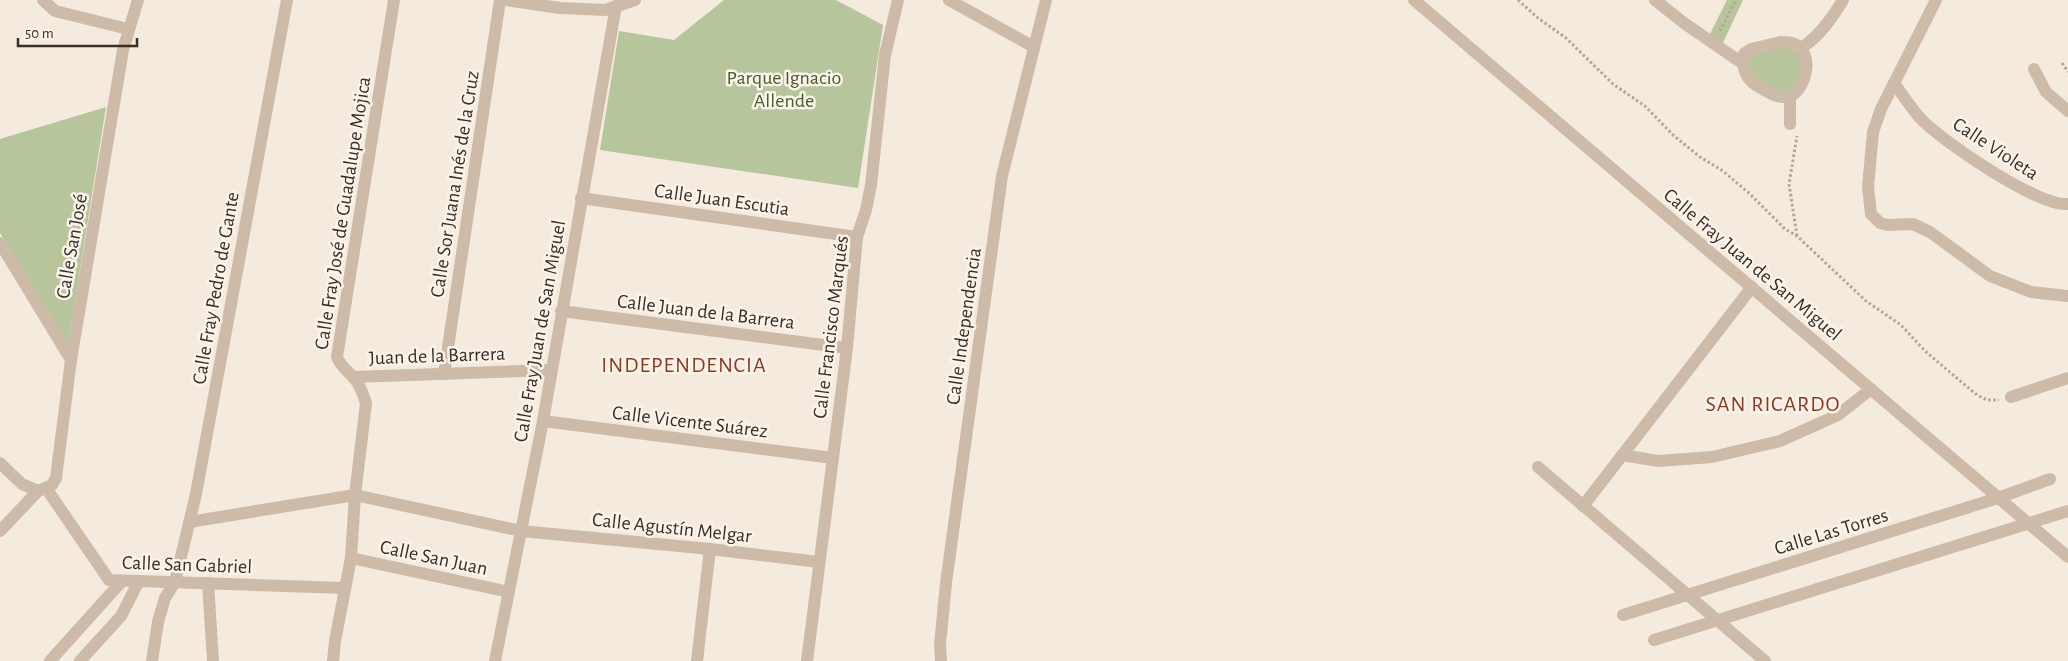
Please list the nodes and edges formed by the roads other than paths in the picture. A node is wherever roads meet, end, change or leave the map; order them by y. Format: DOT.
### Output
graph roads {
  1 [pos="43,0"];
  2 [pos="138,0"];
  3 [pos="287,0"];
  4 [pos="394,0"];
  5 [pos="500,0"];
  6 [pos="505,0"];
  7 [pos="635,0"];
  8 [pos="898,0"];
  9 [pos="949,0"];
  10 [pos="1046,0"];
  11 [pos="1414,0"];
  12 [pos="1655,0"];
  13 [pos="1843,0"];
  14 [pos="1936,0"];
  15 [pos="616,6"];
  16 [pos="128,29"];
  17 [pos="1034,47"];
  18 [pos="1801,48"];
  19 [pos="1742,63"];
  20 [pos="2034,70"];
  21 [pos="1894,83"];
  22 [pos="1790,97"];
  23 [pos="2068,111"];
  24 [pos="1790,124"];
  25 [pos="581,198"];
  26 [pos="2068,204"];
  27 [pos="857,237"];
  28 [pos="0,243"];
  29 [pos="1752,287"];
  30 [pos="2068,296"];
  31 [pos="561,311"];
  32 [pos="847,348"];
  33 [pos="71,360"];
  34 [pos="551,370"];
  35 [pos="444,374"];
  36 [pos="354,377"];
  37 [pos="2068,378"];
  38 [pos="1871,390"];
  39 [pos="2012,397"];
  40 [pos="543,421"];
  41 [pos="1622,455"];
  42 [pos="833,458"];
  43 [pos="0,463"];
  44 [pos="1538,467"];
  45 [pos="2050,479"];
  46 [pos="42,490"];
  47 [pos="355,495"];
  48 [pos="1998,498"];
  49 [pos="1583,506"];
  50 [pos="2068,511"];
  51 [pos="189,522"];
  52 [pos="2030,524"];
  53 [pos="0,531"];
  54 [pos="521,531"];
  55 [pos="710,549"];
  56 [pos="2068,557"];
  57 [pos="351,558"];
  58 [pos="820,562"];
  59 [pos="122,581"];
  60 [pos="139,581"];
  61 [pos="175,582"];
  62 [pos="208,583"];
  63 [pos="346,588"];
  64 [pos="509,592"];
  65 [pos="1688,595"];
  66 [pos="1623,615"];
  67 [pos="1718,621"];
  68 [pos="1654,640"];
  69 [pos="50,661"];
  70 [pos="80,661"];
  71 [pos="152,661"];
  72 [pos="212,661"];
  73 [pos="333,661"];
  74 [pos="495,661"];
  75 [pos="697,661"];
  76 [pos="807,661"];
  77 [pos="941,661"];
  78 [pos="1765,661"];
  1 -- 16 [label="street"];
  2 -- 16 [label="street, Calle San José"];
  3 -- 51 [label="street, Calle Fray Pedro de Gante"];
  4 -- 36 [label="street, Calle Fray José de Guadalupe Mojica"];
  5 -- 35 [label="street, Calle Sor Juana Inés de la Cruz"];
  6 -- 15 [label="street"];
  7 -- 15 [label="street"];
  8 -- 27 [label="street, Calle Francisco Marqués"];
  9 -- 17 [label="street"];
  10 -- 17 [label="street, Calle Independencia"];
  11 -- 29 [label="street, Calle Fray Juan de San Miguel"];
  12 -- 19 [label="street"];
  13 -- 18 [label="street"];
  14 -- 21 [label="street"];
  15 -- 25 [label="street, Calle Fray Juan de San Miguel"];
  16 -- 33 [label="street, Calle San José"];
  17 -- 77 [label="street, Calle Independencia"];
  18 -- 19 [label="street"];
  18 -- 22 [label="street"];
  19 -- 22 [label="street"];
  20 -- 23 [label="street"];
  21 -- 26 [label="street, Calle Violeta"];
  21 -- 30 [label="street"];
  22 -- 24 [label="street"];
  25 -- 27 [label="street, Calle Juan Escutia"];
  25 -- 31 [label="street, Calle Fray Juan de San Miguel"];
  27 -- 32 [label="street, Calle Francisco Marqués"];
  28 -- 33 [label="street"];
  29 -- 38 [label="street, Calle Fray Juan de San Miguel"];
  29 -- 41 [label="street"];
  31 -- 32 [label="street, Calle Juan de la Barrera"];
  31 -- 34 [label="street, Calle Fray Juan de San Miguel"];
  32 -- 42 [label="street, Calle Francisco Marqués"];
  33 -- 46 [label="street, Calle San José"];
  34 -- 35 [label="street, Juan de la Barrera"];
  34 -- 40 [label="street, Calle Fray Juan de San Miguel"];
  35 -- 36 [label="street, Juan de la Barrera"];
  36 -- 47 [label="street, Calle Fray José de Guadalupe Mojica"];
  37 -- 39 [label="street"];
  38 -- 41 [label="street"];
  38 -- 48 [label="street, Calle Fray Juan de San Miguel"];
  40 -- 42 [label="street, Calle Vicente Suárez"];
  40 -- 54 [label="street, Calle Fray Juan de San Miguel"];
  41 -- 49 [label="street"];
  42 -- 58 [label="street, Calle Francisco Marqués"];
  43 -- 46 [label="street, Calle San Gabriel"];
  44 -- 49 [label="street"];
  45 -- 48 [label="street, Calle Las Torres"];
  46 -- 53 [label="street, Calle San José"];
  46 -- 59 [label="street, Calle San Gabriel"];
  47 -- 51 [label="street"];
  47 -- 54 [label="street, Calle Agustín Melgar"];
  47 -- 57 [label="street, Calle Fray José de Guadalupe Mojica"];
  48 -- 52 [label="street, Calle Fray Juan de San Miguel"];
  48 -- 65 [label="street, Calle Las Torres"];
  49 -- 65 [label="street"];
  50 -- 52 [label="street"];
  51 -- 61 [label="street, Calle Fray Pedro de Gante"];
  52 -- 56 [label="street, Calle Fray Juan de San Miguel"];
  52 -- 67 [label="street"];
  54 -- 55 [label="street, Calle Agustín Melgar"];
  54 -- 64 [label="street, Calle Fray Juan de San Miguel"];
  55 -- 58 [label="street, Calle Agustín Melgar"];
  55 -- 75 [label="street"];
  57 -- 63 [label="street, Calle Fray José de Guadalupe Mojica"];
  57 -- 64 [label="street, Calle San Juan"];
  58 -- 76 [label="street, Calle Francisco Marqués"];
  59 -- 60 [label="street, Calle San Gabriel"];
  59 -- 69 [label="street"];
  60 -- 61 [label="street, Calle San Gabriel"];
  60 -- 70 [label="street"];
  61 -- 62 [label="street, Calle San Gabriel"];
  61 -- 71 [label="street, Calle Fray Pedro de Gante"];
  62 -- 63 [label="street, Calle San Gabriel"];
  62 -- 72 [label="street"];
  63 -- 73 [label="street, Calle Fray José de Guadalupe Mojica"];
  64 -- 74 [label="street, Calle Fray Juan de San Miguel"];
  65 -- 66 [label="street, Calle Las Torres"];
  65 -- 67 [label="street"];
  67 -- 68 [label="street"];
  67 -- 78 [label="street"];
}
